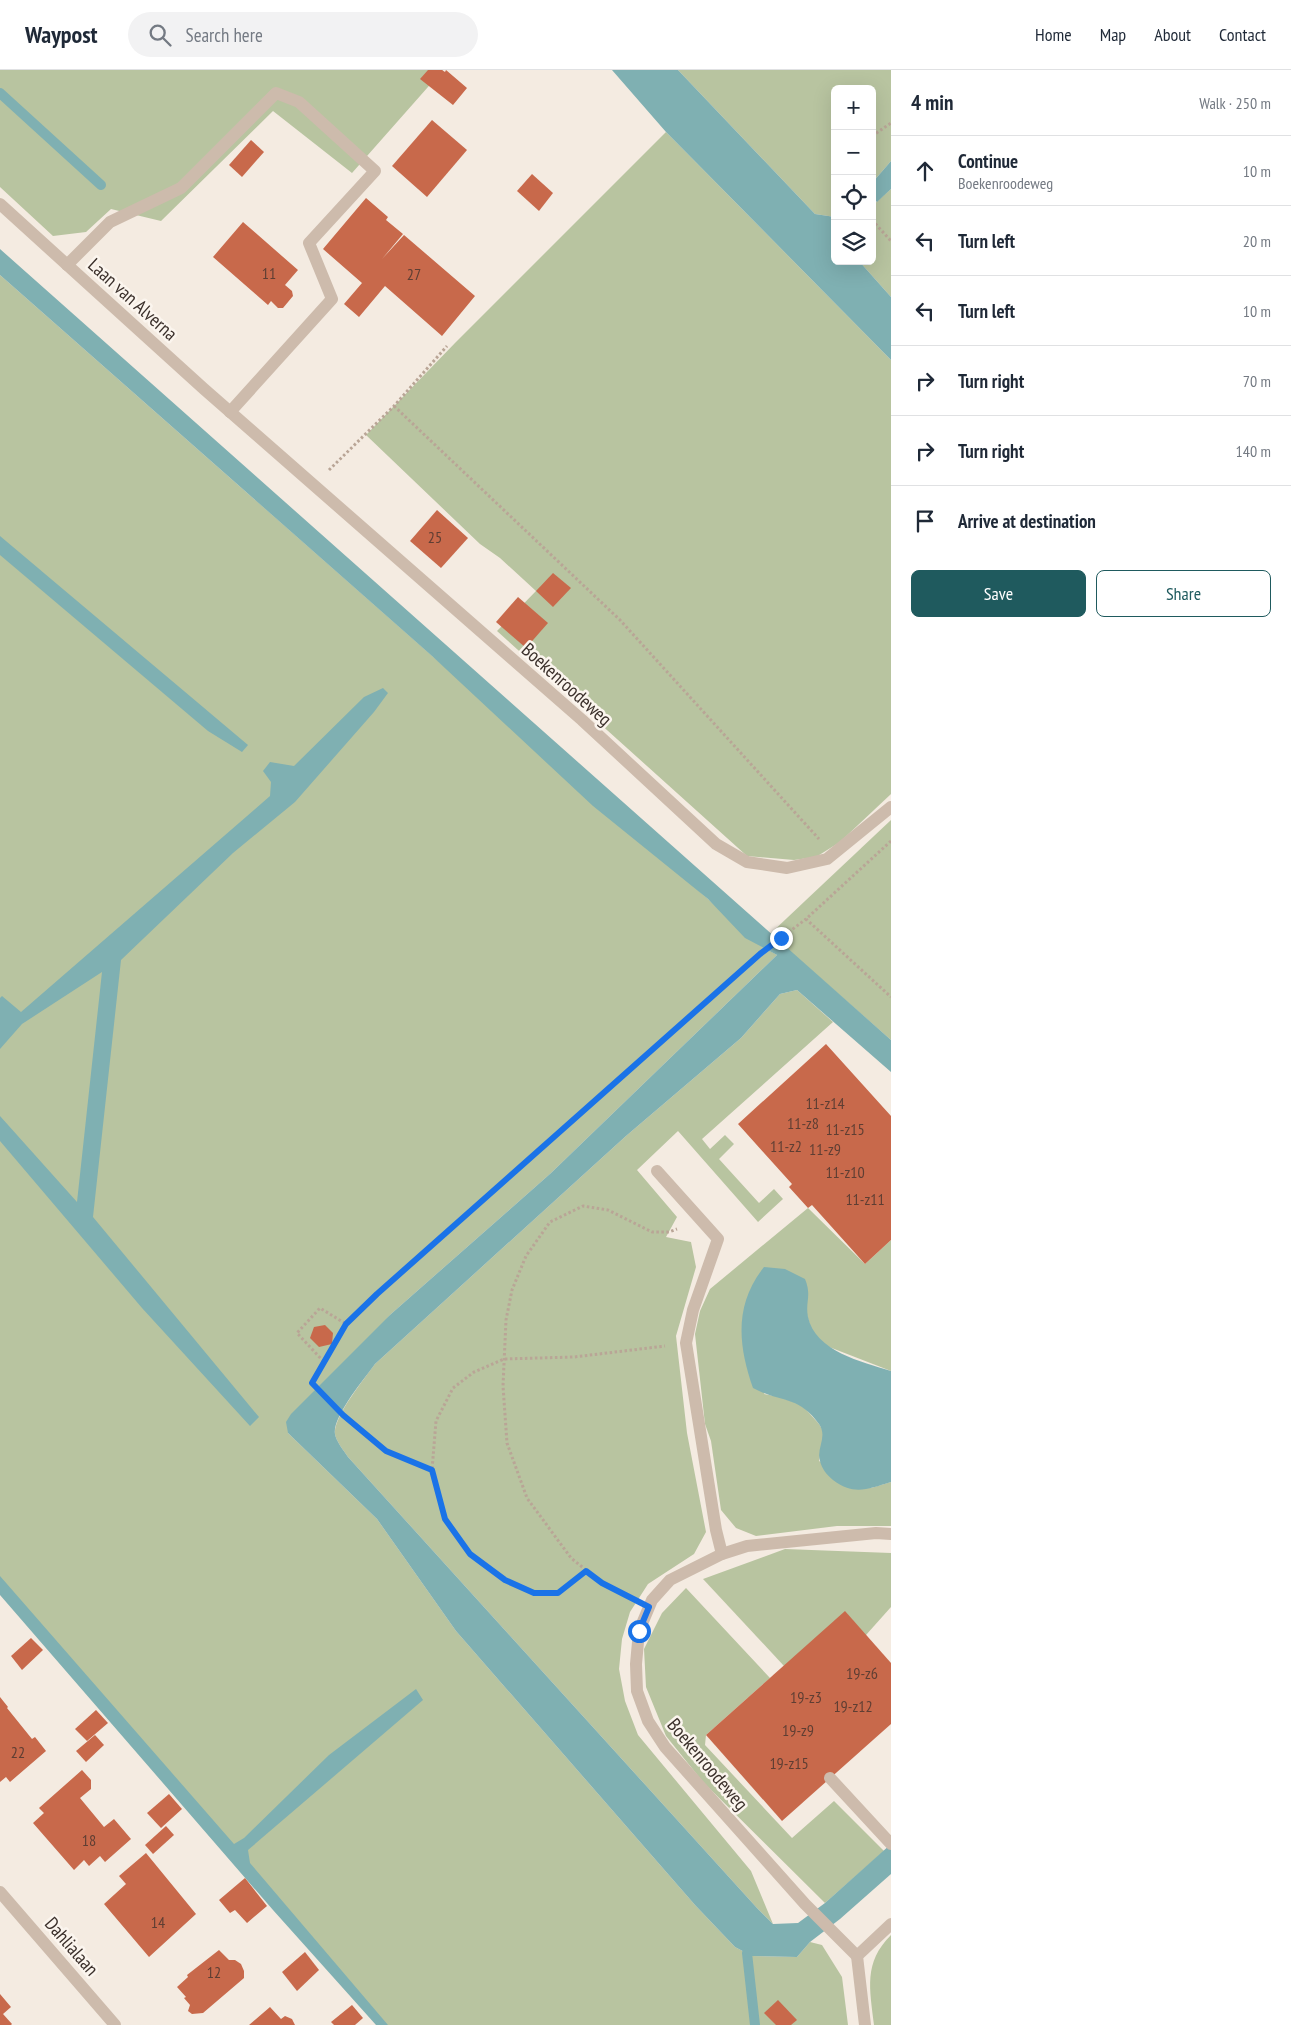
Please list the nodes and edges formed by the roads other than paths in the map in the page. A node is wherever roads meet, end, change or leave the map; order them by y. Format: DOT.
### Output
graph roads {
  1 [pos="0,204"];
  2 [pos="67,265"];
  3 [pos="230,412"];
  4 [pos="241,422"];
  5 [pos="891,807"];
  6 [pos="657,1171"];
  7 [pos="891,1534"];
  8 [pos="722,1554"];
  9 [pos="830,1778"];
  10 [pos="891,1844"];
  11 [pos="0,1892"];
  12 [pos="891,1924"];
  13 [pos="857,1956"];
  14 [pos="115,2025"];
  15 [pos="865,2025"];
  1 -- 2 [label="street, Laan van Alverna"];
  2 -- 3 [label="street, Laan van Alverna"];
  2 -- 3 [label="street"];
  3 -- 4 [label="street, Laan van Alverna"];
  4 -- 5 [label="street, Boekenroodeweg"];
  6 -- 8 [label="street"];
  7 -- 8 [label="street, Boekenroodeweg"];
  8 -- 13 [label="street, Boekenroodeweg"];
  9 -- 10 [label="street"];
  11 -- 14 [label="street, Dahlialaan"];
  12 -- 13 [label="street"];
  13 -- 15 [label="street"];
}
